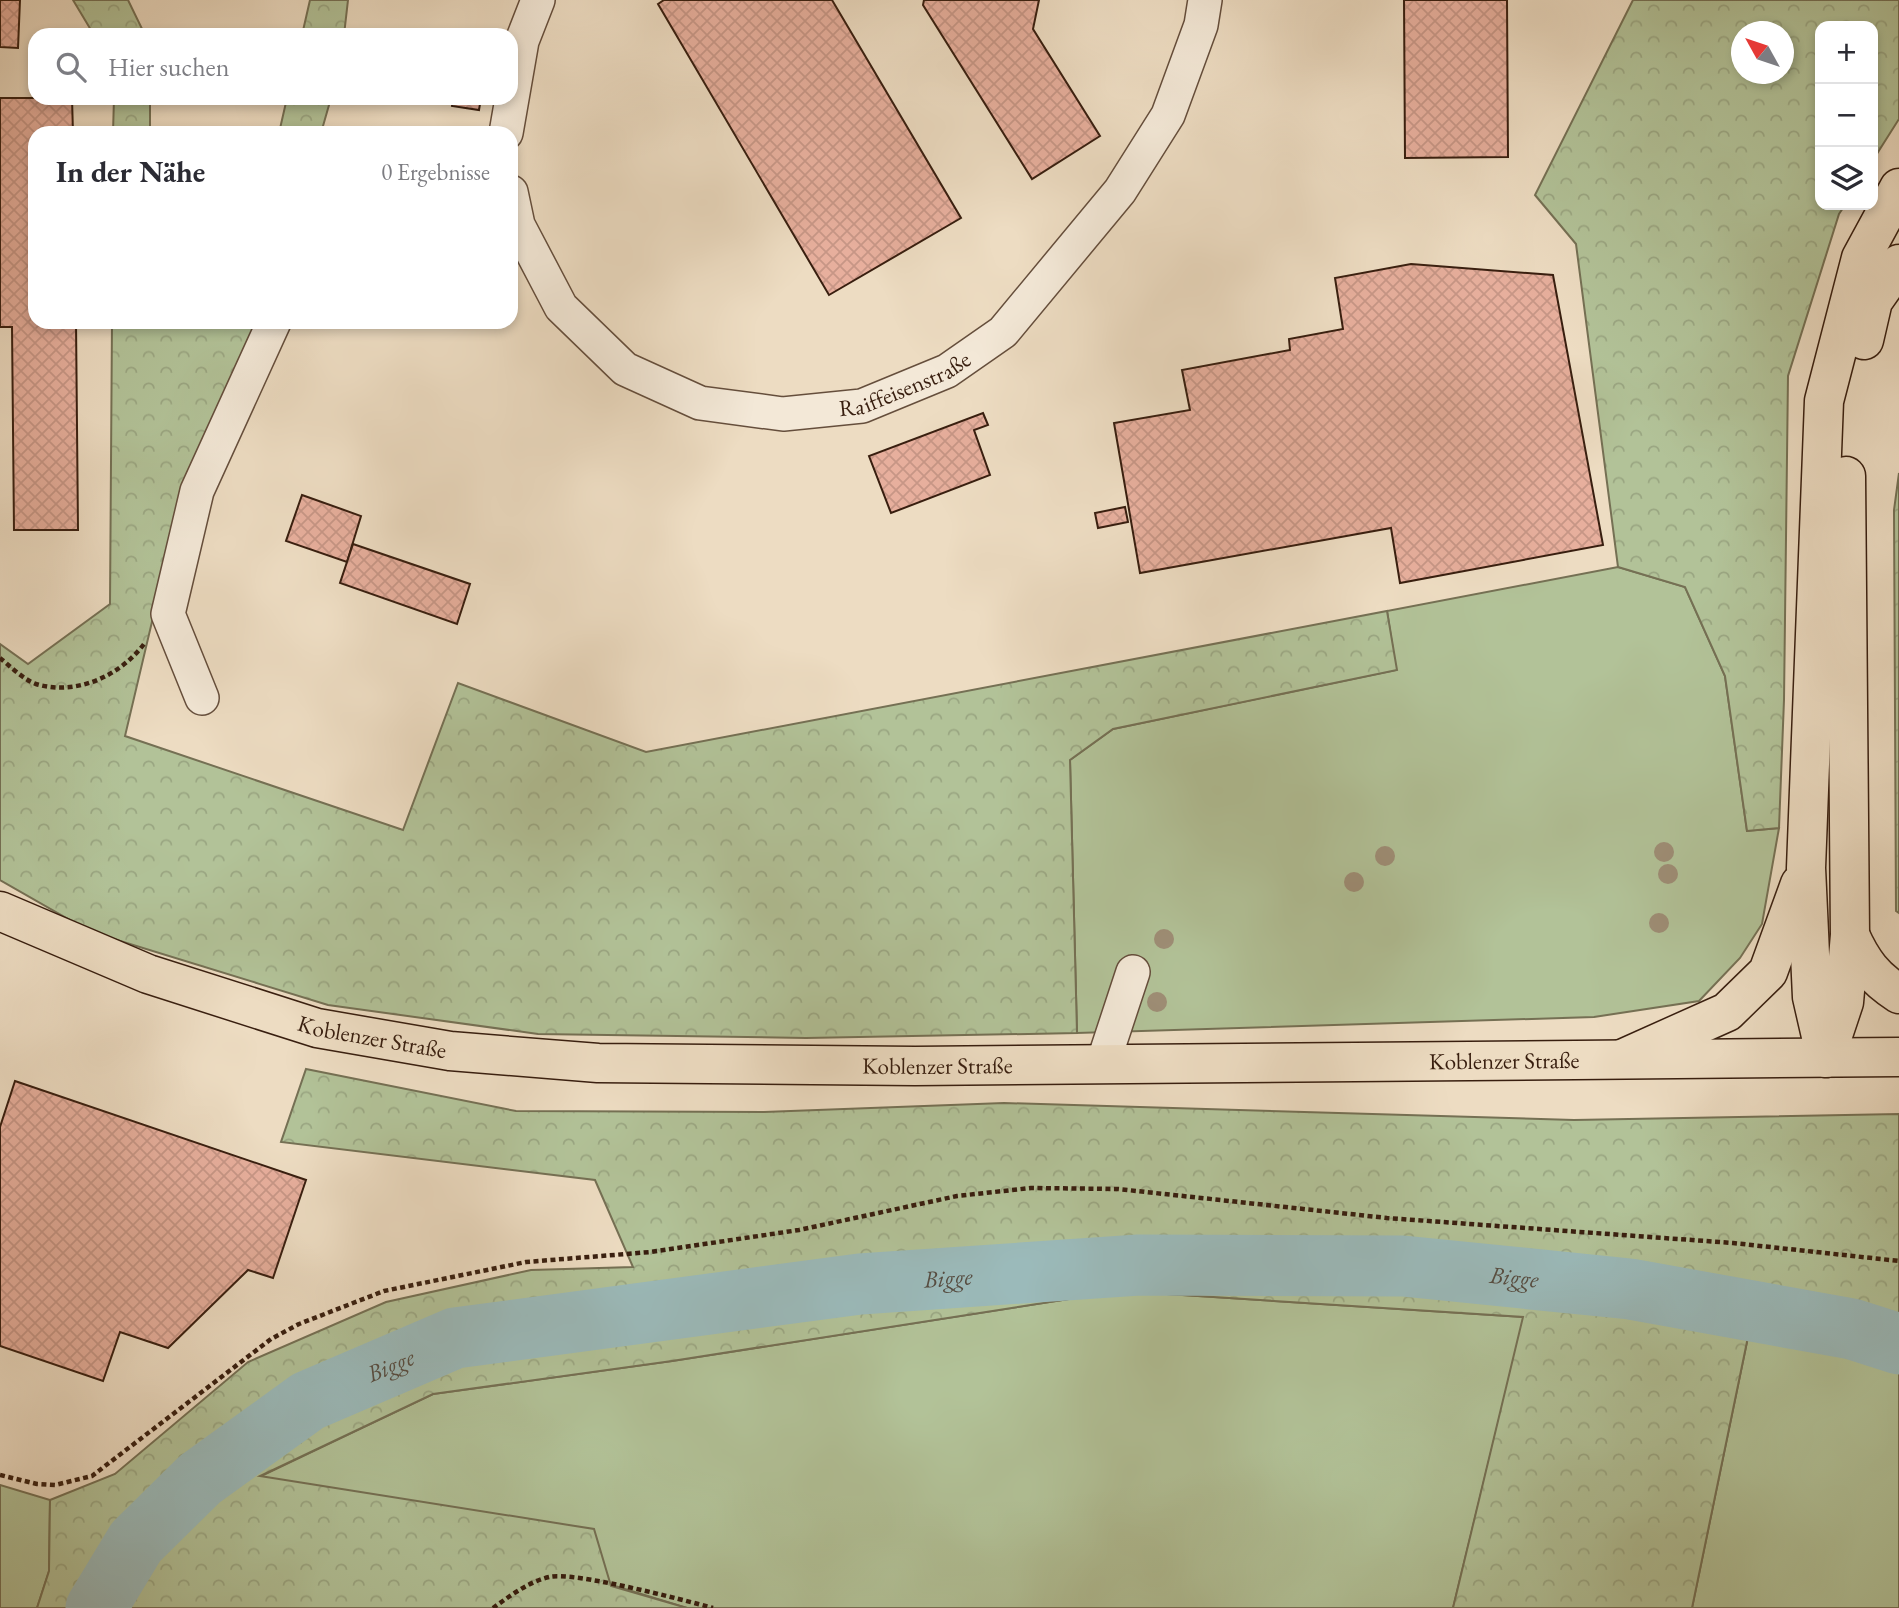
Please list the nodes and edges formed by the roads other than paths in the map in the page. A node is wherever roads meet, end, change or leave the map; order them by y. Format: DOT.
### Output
graph roads {
  1 [pos="538,0"];
  2 [pos="1205,0"];
  3 [pos="518,64"];
  4 [pos="511,105"];
  5 [pos="507,126"];
  6 [pos="1899,188"];
  7 [pos="518,225"];
  8 [pos="1899,264"];
  9 [pos="271,329"];
  10 [pos="202,698"];
  11 [pos="1806,869"];
  12 [pos="0,911"];
  13 [pos="1850,935"];
  14 [pos="1133,972"];
  15 [pos="1899,994"];
  16 [pos="1899,1057"];
  17 [pos="1826,1058"];
  18 [pos="1622,1059"];
  19 [pos="1103,1063"];
  1 -- 3 [label="street"];
  2 -- 7 [label="street, Raiffeisenstraße"];
  4 -- 5 [label="street"];
  6 -- 11 [label="main road"];
  8 -- 13 [label="main road"];
  9 -- 10 [label="street"];
  11 -- 17 [label="main road"];
  11 -- 18 [label="main road"];
  12 -- 19 [label="main road, Koblenzer Straße"];
  13 -- 15 [label="main road"];
  13 -- 17 [label="main road"];
  14 -- 19 [label="street"];
  16 -- 17 [label="main road, Koblenzer Straße"];
  17 -- 18 [label="main road, Koblenzer Straße"];
  18 -- 19 [label="main road, Koblenzer Straße"];
}
